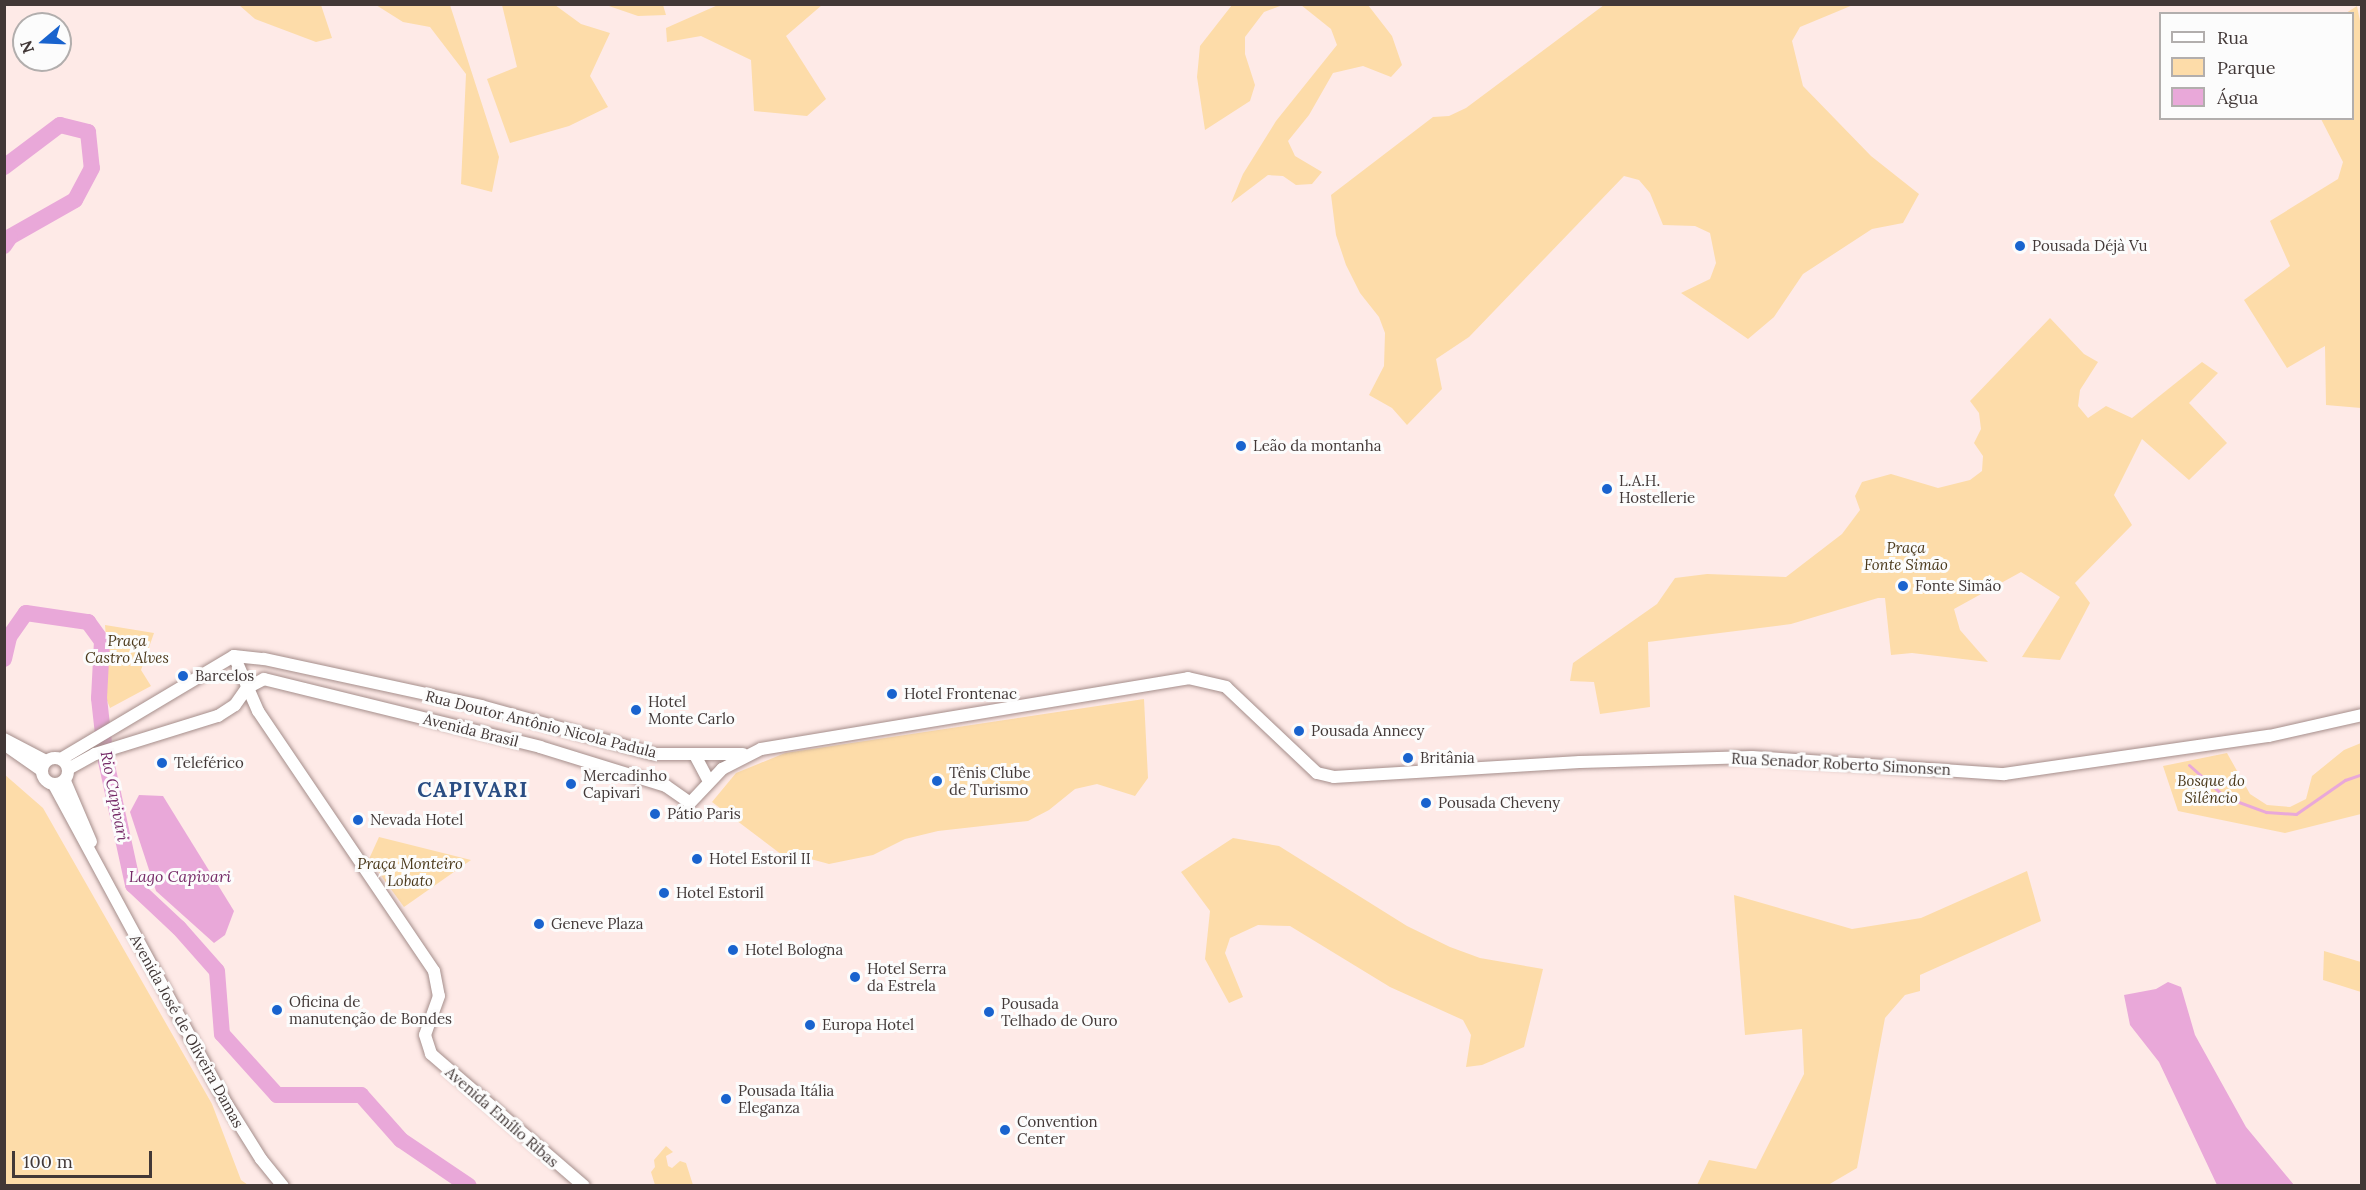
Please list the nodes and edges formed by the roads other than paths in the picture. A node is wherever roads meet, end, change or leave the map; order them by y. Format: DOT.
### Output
graph roads {
  1 [pos="234,656"];
  2 [pos="215,666"];
  3 [pos="245,683"];
  4 [pos="2361,715"];
  5 [pos="4,742"];
  6 [pos="744,754"];
  7 [pos="696,757"];
  8 [pos="61,759"];
  9 [pos="43,765"];
  10 [pos="62,778"];
  11 [pos="706,783"];
  12 [pos="283,1185"];
  13 [pos="584,1185"];
  1 -- 2 [label="street"];
  1 -- 3 [label="street"];
  1 -- 7 [label="street, Rua Doutor Antônio Nicola Padula"];
  2 -- 3 [label="street"];
  2 -- 8 [label="street"];
  3 -- 10 [label="street"];
  3 -- 11 [label="street, Avenida Brasil"];
  3 -- 13 [label="street, Avenida Emílio Ribas"];
  4 -- 6 [label="street, Rua Senador Roberto Simonsen"];
  5 -- 9 [label="street"];
  6 -- 7 [label="street, Rua Doutor Antônio Nicola Padula"];
  6 -- 11 [label="street"];
  7 -- 11 [label="street"];
  8 -- 9 [label="street"];
  8 -- 10 [label="street"];
  9 -- 10 [label="street"];
  10 -- 12 [label="street, Avenida José de Oliveira Damas"];
}
